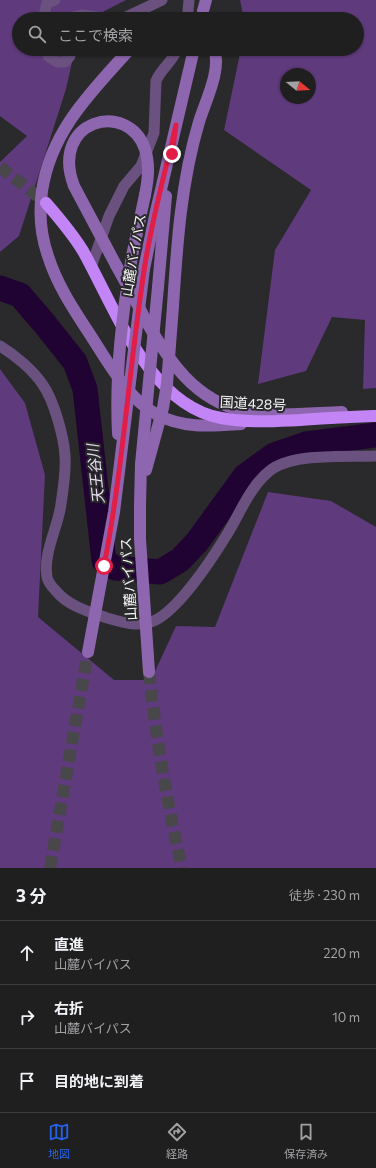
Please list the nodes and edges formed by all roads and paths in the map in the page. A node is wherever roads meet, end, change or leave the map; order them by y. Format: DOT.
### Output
graph roads {
  1 [pos="55,0"];
  2 [pos="162,0"];
  3 [pos="45,12"];
  4 [pos="137,12"];
  5 [pos="48,56"];
  6 [pos="70,56"];
  7 [pos="124,56"];
  8 [pos="175,56"];
  9 [pos="192,56"];
  10 [pos="216,56"];
  11 [pos="176,125"];
  12 [pos="46,203"];
  13 [pos="91,267"];
  14 [pos="0,346"];
  15 [pos="376,411"];
  16 [pos="376,416"];
  17 [pos="264,422"];
  18 [pos="376,456"];
  19 [pos="119,469"];
  20 [pos="140,504"];
  21 [pos="88,652"];
  22 [pos="149,672"];
  1 -- 3 [label="street"];
  2 -- 4 [label="street"];
  5 -- 6 [label="street"];
  7 -- 17 [label="street"];
  8 -- 13 [label="street"];
  9 -- 11 [label="street, 山麓バイパス"];
  10 -- 20 [label="street, bridge"];
  11 -- 19 [label="street, 山麓バイパス, bridge"];
  11 -- 20 [label="street, 山麓バイパス, bridge"];
  12 -- 13 [label="highway, 国道428号"];
  13 -- 17 [label="highway, 国道428号"];
  14 -- 18 [label="street"];
  15 -- 19 [label="street, bridge"];
  16 -- 17 [label="highway, 国道428号"];
  19 -- 21 [label="street, 山麓バイパス, bridge"];
  20 -- 22 [label="street, 山麓バイパス, bridge"];
}
